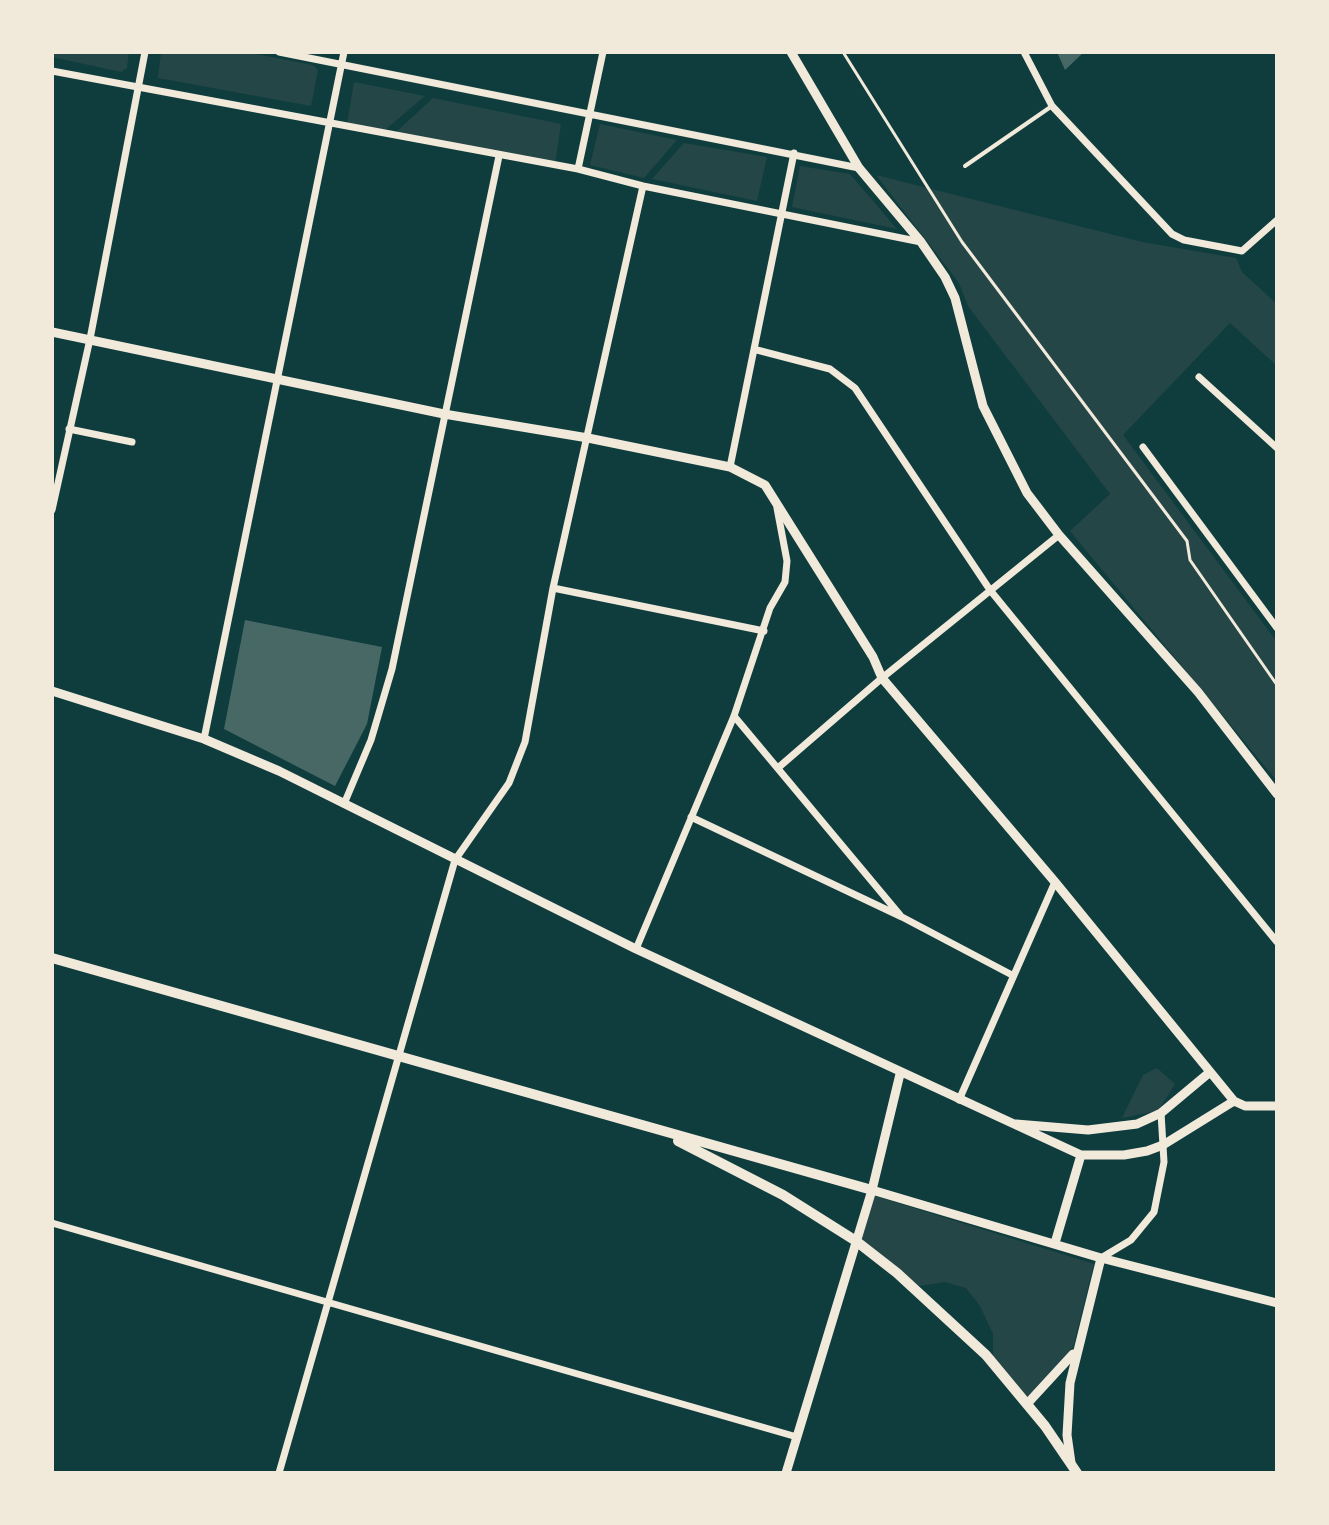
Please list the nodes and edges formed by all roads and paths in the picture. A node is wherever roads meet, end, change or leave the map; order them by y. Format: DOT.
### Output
graph roads {
  1 [pos="145,52"];
  2 [pos="279,52"];
  3 [pos="344,52"];
  4 [pos="603,52"];
  5 [pos="791,52"];
  6 [pos="843,52"];
  7 [pos="1024,52"];
  8 [pos="342,64"];
  9 [pos="52,71"];
  10 [pos="138,87"];
  11 [pos="1052,106"];
  12 [pos="592,112"];
  13 [pos="333,121"];
  14 [pos="794,153"];
  15 [pos="499,156"];
  16 [pos="965,166"];
  17 [pos="859,168"];
  18 [pos="578,169"];
  19 [pos="643,186"];
  20 [pos="785,212"];
  21 [pos="1277,220"];
  22 [pos="921,242"];
  23 [pos="52,332"];
  24 [pos="90,339"];
  25 [pos="757,350"];
  26 [pos="1199,377"];
  27 [pos="279,381"];
  28 [pos="444,414"];
  29 [pos="69,429"];
  30 [pos="588,438"];
  31 [pos="132,442"];
  32 [pos="1143,447"];
  33 [pos="1277,448"];
  34 [pos="730,467"];
  35 [pos="777,508"];
  36 [pos="52,510"];
  37 [pos="1059,535"];
  38 [pos="553,588"];
  39 [pos="990,590"];
  40 [pos="1277,628"];
  41 [pos="764,631"];
  42 [pos="882,678"];
  43 [pos="1277,685"];
  44 [pos="52,691"];
  45 [pos="734,716"];
  46 [pos="204,739"];
  47 [pos="779,767"];
  48 [pos="1277,794"];
  49 [pos="344,804"];
  50 [pos="691,817"];
  51 [pos="455,860"];
  52 [pos="1055,882"];
  53 [pos="902,917"];
  54 [pos="1277,942"];
  55 [pos="636,949"];
  56 [pos="52,958"];
  57 [pos="1012,975"];
  58 [pos="400,1056"];
  59 [pos="1210,1072"];
  60 [pos="900,1074"];
  61 [pos="959,1100"];
  62 [pos="1234,1101"];
  63 [pos="1277,1106"];
  64 [pos="1161,1113"];
  65 [pos="640,1123"];
  66 [pos="1009,1124"];
  67 [pos="1163,1145"];
  68 [pos="1081,1155"];
  69 [pos="872,1190"];
  70 [pos="52,1223"];
  71 [pos="856,1241"];
  72 [pos="1055,1243"];
  73 [pos="1101,1258"];
  74 [pos="326,1302"];
  75 [pos="1277,1303"];
  76 [pos="1076,1351"];
  77 [pos="1027,1404"];
  78 [pos="797,1437"];
  79 [pos="1074,1468"];
  80 [pos="279,1473"];
  81 [pos="786,1473"];
  1 -- 10 [label="street"];
  2 -- 8 [label="street"];
  3 -- 8 [label="street"];
  4 -- 12 [label="street"];
  5 -- 17 [label="street"];
  6 -- 43 [label="path"];
  7 -- 11 [label="street"];
  8 -- 12 [label="street"];
  8 -- 13 [label="street"];
  9 -- 10 [label="street"];
  10 -- 13 [label="street"];
  10 -- 24 [label="street"];
  11 -- 16 [label="lane"];
  11 -- 21 [label="street"];
  12 -- 14 [label="street"];
  12 -- 18 [label="street"];
  13 -- 15 [label="street"];
  13 -- 27 [label="street"];
  14 -- 17 [label="street"];
  14 -- 20 [label="street"];
  15 -- 18 [label="street"];
  15 -- 28 [label="street"];
  17 -- 22 [label="street"];
  18 -- 19 [label="street"];
  19 -- 20 [label="street"];
  19 -- 30 [label="street"];
  20 -- 22 [label="street"];
  20 -- 25 [label="street"];
  22 -- 37 [label="street"];
  23 -- 24 [label="street"];
  24 -- 27 [label="street"];
  24 -- 29 [label="street"];
  25 -- 34 [label="street"];
  25 -- 39 [label="street"];
  26 -- 33 [label="street"];
  27 -- 28 [label="street"];
  27 -- 46 [label="street"];
  28 -- 30 [label="street"];
  28 -- 49 [label="street"];
  29 -- 31 [label="street"];
  29 -- 36 [label="street"];
  30 -- 34 [label="street"];
  30 -- 38 [label="street"];
  32 -- 40 [label="street"];
  34 -- 35 [label="street"];
  35 -- 41 [label="street"];
  35 -- 42 [label="street"];
  37 -- 39 [label="street"];
  37 -- 48 [label="street"];
  38 -- 41 [label="street"];
  38 -- 51 [label="street"];
  39 -- 42 [label="street"];
  39 -- 54 [label="street"];
  41 -- 45 [label="street"];
  42 -- 47 [label="street"];
  42 -- 52 [label="street"];
  44 -- 46 [label="street"];
  45 -- 47 [label="street"];
  45 -- 50 [label="street"];
  46 -- 49 [label="street"];
  47 -- 53 [label="street"];
  49 -- 51 [label="street"];
  50 -- 53 [label="street"];
  50 -- 55 [label="street"];
  51 -- 55 [label="street"];
  51 -- 58 [label="street"];
  52 -- 57 [label="street"];
  52 -- 59 [label="street"];
  53 -- 57 [label="street"];
  55 -- 60 [label="street"];
  56 -- 58 [label="main road"];
  57 -- 61 [label="street"];
  58 -- 65 [label="main road"];
  58 -- 74 [label="street"];
  59 -- 62 [label="street"];
  59 -- 64 [label="street"];
  60 -- 61 [label="street"];
  60 -- 69 [label="street"];
  61 -- 66 [label="street"];
  62 -- 63 [label="street"];
  62 -- 67 [label="street"];
  64 -- 66 [label="street"];
  64 -- 67 [label="street"];
  65 -- 69 [label="main road"];
  65 -- 71 [label="main road"];
  66 -- 68 [label="street"];
  67 -- 68 [label="street"];
  67 -- 73 [label="street"];
  68 -- 72 [label="street"];
  69 -- 71 [label="street"];
  69 -- 72 [label="street"];
  70 -- 74 [label="street"];
  71 -- 77 [label="main road"];
  71 -- 78 [label="street"];
  72 -- 73 [label="street"];
  73 -- 75 [label="street"];
  73 -- 76 [label="street"];
  74 -- 78 [label="street"];
  74 -- 80 [label="street"];
  76 -- 77 [label="street"];
  76 -- 79 [label="street"];
  77 -- 79 [label="main road"];
  78 -- 81 [label="street"];
}
